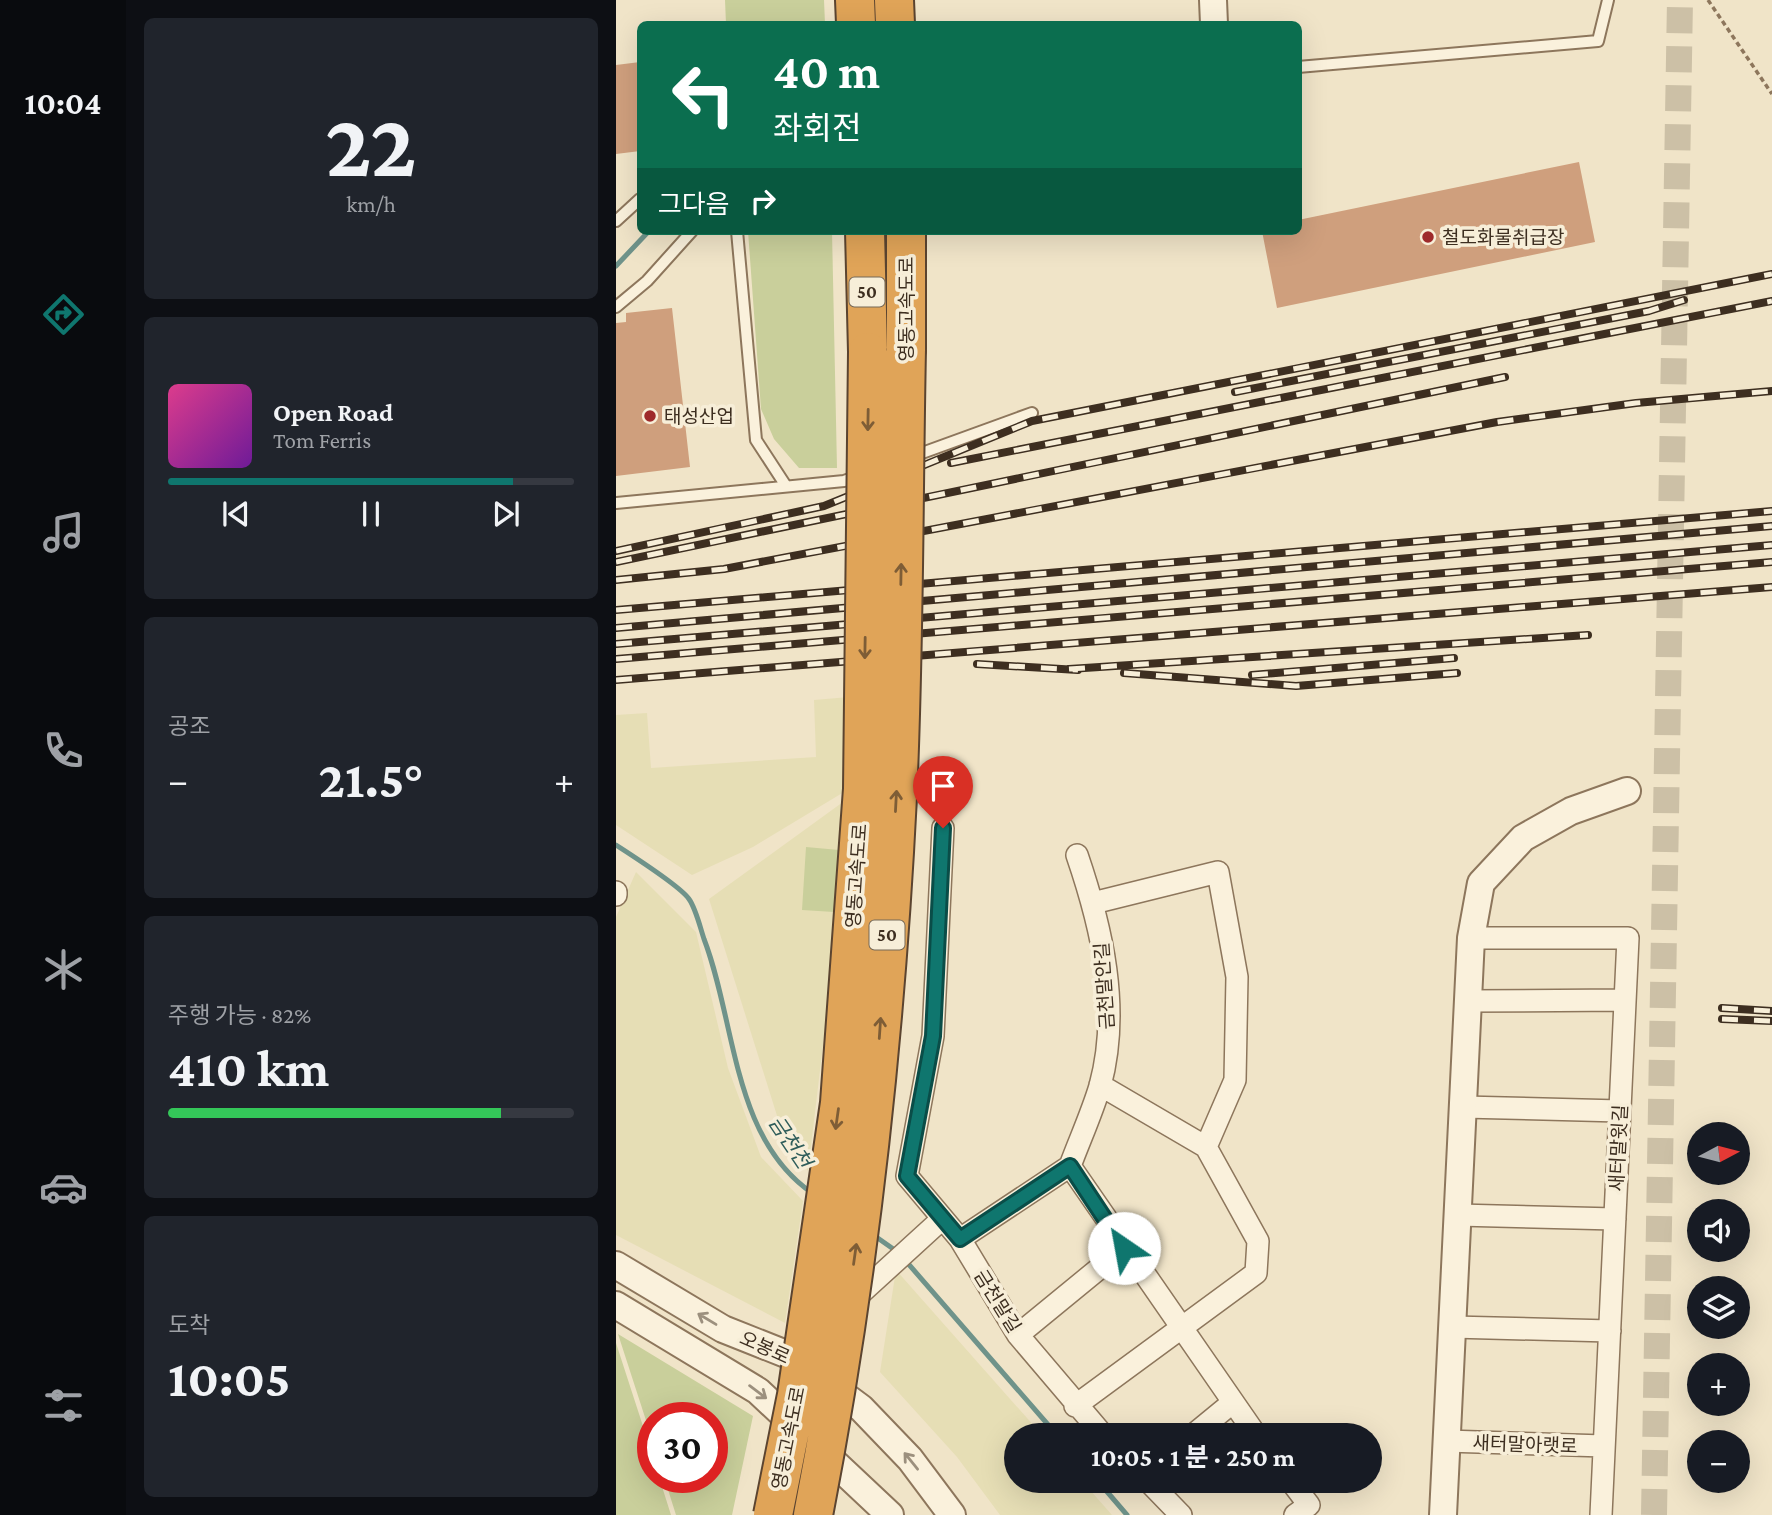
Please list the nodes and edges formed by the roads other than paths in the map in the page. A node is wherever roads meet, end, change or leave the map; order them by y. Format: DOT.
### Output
graph roads {
  1 [pos="855,0"];
  2 [pos="894,0"];
  3 [pos="1213,0"];
  4 [pos="1608,0"];
  5 [pos="856,21"];
  6 [pos="895,21"];
  7 [pos="1214,21"];
  8 [pos="1302,67"];
  9 [pos="637,203"];
  10 [pos="616,221"];
  11 [pos="688,235"];
  12 [pos="737,235"];
  13 [pos="865,235"];
  14 [pos="906,235"];
  15 [pos="616,307"];
  16 [pos="1032,413"];
  17 [pos="894,463"];
  18 [pos="882,467"];
  19 [pos="786,486"];
  20 [pos="616,503"];
  21 [pos="1627,791"];
  22 [pos="943,828"];
  23 [pos="1077,855"];
  24 [pos="1093,903"];
  25 [pos="1471,938"];
  26 [pos="1625,1000"];
  27 [pos="1468,1001"];
  28 [pos="1100,1085"];
  29 [pos="1463,1107"];
  30 [pos="1620,1111"];
  31 [pos="1206,1147"];
  32 [pos="1070,1166"];
  33 [pos="1458,1215"];
  34 [pos="942,1219"];
  35 [pos="1615,1219"];
  36 [pos="960,1239"];
  37 [pos="1124,1248"];
  38 [pos="616,1265"];
  39 [pos="616,1305"];
  40 [pos="1179,1326"];
  41 [pos="1452,1327"];
  42 [pos="1610,1331"];
  43 [pos="1018,1335"];
  44 [pos="791,1356"];
  45 [pos="1232,1403"];
  46 [pos="1075,1406"];
  47 [pos="1091,1423"];
  48 [pos="1208,1423"];
  49 [pos="1247,1423"];
  50 [pos="1447,1441"];
  51 [pos="1604,1446"];
  52 [pos="1160,1493"];
  53 [pos="1300,1493"];
  54 [pos="773,1515"];
  55 [pos="813,1515"];
  56 [pos="890,1515"];
  57 [pos="952,1515"];
  58 [pos="1181,1515"];
  59 [pos="1295,1515"];
  60 [pos="1443,1515"];
  61 [pos="1601,1515"];
  1 -- 5 [label="highway"];
  2 -- 6 [label="highway"];
  3 -- 7 [label="street"];
  4 -- 8 [label="lane"];
  9 -- 10 [label="lane"];
  11 -- 15 [label="lane"];
  12 -- 19 [label="lane"];
  13 -- 54 [label="highway, 영동고속도로 / 50, one-way, bridge"];
  55 -- 14 [label="highway, 영동고속도로 / 50, one-way, bridge"];
  16 -- 17 [label="lane"];
  18 -- 19 [label="lane"];
  19 -- 20 [label="lane"];
  21 -- 25 [label="street, 새터말아랫로"];
  22 -- 34 [label="street, 금천말길"];
  23 -- 24 [label="street, 금천말안길"];
  24 -- 28 [label="street, 금천말안길"];
  24 -- 31 [label="street"];
  25 -- 26 [label="street, 새터말윗길"];
  25 -- 27 [label="street, 새터말아랫로"];
  26 -- 27 [label="street"];
  26 -- 30 [label="street, 새터말윗길"];
  27 -- 29 [label="street, 새터말아랫로"];
  28 -- 31 [label="street"];
  28 -- 32 [label="street, 금천말안길"];
  29 -- 30 [label="street"];
  29 -- 33 [label="street, 새터말아랫로"];
  30 -- 35 [label="street, 새터말윗길"];
  31 -- 40 [label="street"];
  32 -- 36 [label="street"];
  32 -- 37 [label="street"];
  33 -- 35 [label="street"];
  33 -- 41 [label="street, 새터말아랫로"];
  34 -- 36 [label="street, 금천말길"];
  34 -- 44 [label="street"];
  35 -- 42 [label="street, 새터말윗길"];
  36 -- 43 [label="street, 금천말길"];
  37 -- 40 [label="street"];
  37 -- 43 [label="street"];
  44 -- 38 [label="street, 오봉로, one-way"];
  39 -- 56 [label="street, 오봉로, one-way"];
  40 -- 45 [label="street"];
  40 -- 46 [label="street"];
  41 -- 42 [label="street"];
  41 -- 50 [label="street, 새터말아랫로"];
  42 -- 51 [label="street, 새터말윗길"];
  43 -- 46 [label="street, 금천말길"];
  57 -- 44 [label="street, 오봉로, one-way"];
  45 -- 48 [label="street"];
  45 -- 49 [label="street"];
  46 -- 47 [label="street, 금천말길"];
  50 -- 51 [label="street, 새터말아랫로"];
  50 -- 60 [label="street, 새터말아랫로"];
  51 -- 61 [label="street, 새터말윗길"];
  52 -- 58 [label="street"];
  53 -- 59 [label="street"];
}
